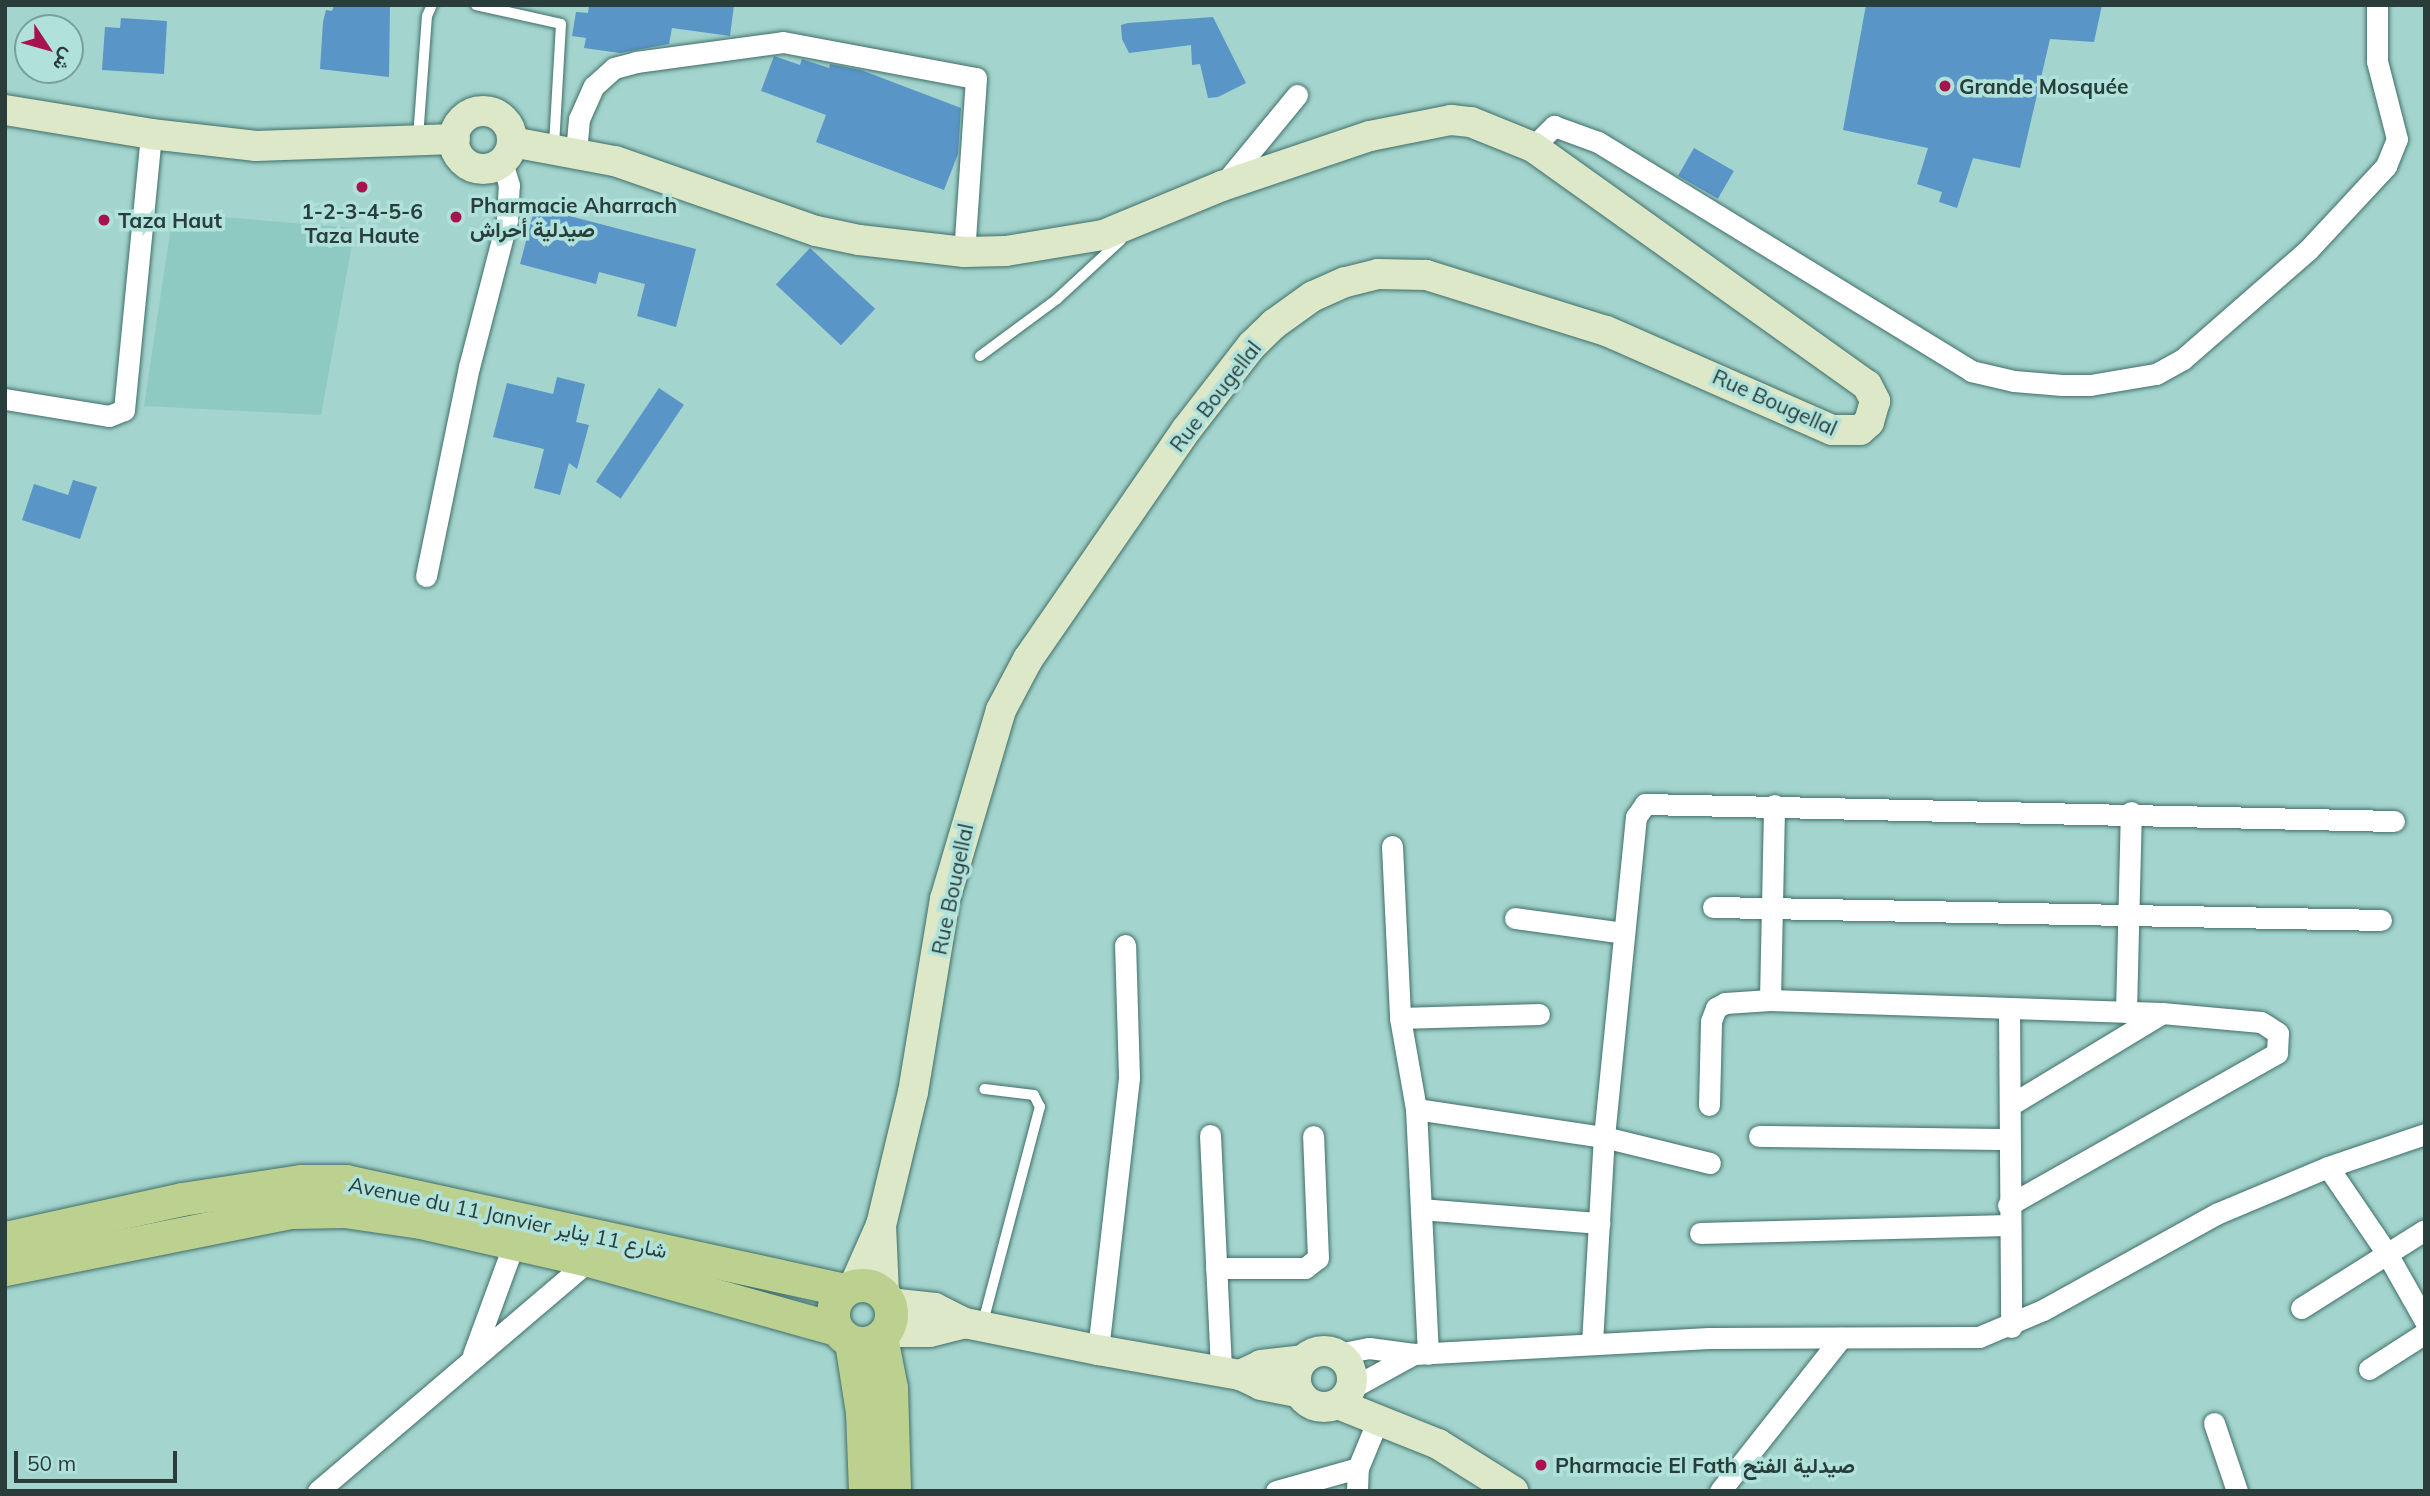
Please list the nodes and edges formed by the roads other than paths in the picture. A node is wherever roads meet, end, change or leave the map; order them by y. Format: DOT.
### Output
graph roads {
  1 [pos="432,5"];
  2 [pos="476,5"];
  3 [pos="2377,5"];
  4 [pos="1297,95"];
  5 [pos="5,110"];
  6 [pos="151,134"];
  7 [pos="454,139"];
  8 [pos="418,141"];
  9 [pos="564,151"];
  10 [pos="507,152"];
  11 [pos="1542,154"];
  12 [pos="1223,186"];
  13 [pos="1147,218"];
  14 [pos="964,252"];
  15 [pos="979,356"];
  16 [pos="5,400"];
  17 [pos="426,576"];
  18 [pos="1774,804"];
  19 [pos="2131,812"];
  20 [pos="2394,821"];
  21 [pos="1392,846"];
  22 [pos="1713,907"];
  23 [pos="1773,908"];
  24 [pos="2130,914"];
  25 [pos="1515,918"];
  26 [pos="2381,920"];
  27 [pos="1625,933"];
  28 [pos="1125,944"];
  29 [pos="1770,1000"];
  30 [pos="2009,1009"];
  31 [pos="2126,1012"];
  32 [pos="2162,1013"];
  33 [pos="1539,1014"];
  34 [pos="1400,1017"];
  35 [pos="984,1089"];
  36 [pos="2012,1104"];
  37 [pos="1709,1105"];
  38 [pos="1416,1110"];
  39 [pos="2425,1134"];
  40 [pos="1210,1135"];
  41 [pos="1313,1136"];
  42 [pos="1759,1136"];
  43 [pos="1604,1137"];
  44 [pos="2009,1139"];
  45 [pos="1710,1163"];
  46 [pos="2328,1167"];
  47 [pos="1421,1209"];
  48 [pos="2008,1215"];
  49 [pos="1599,1223"];
  50 [pos="2425,1230"];
  51 [pos="519,1231"];
  52 [pos="1700,1233"];
  53 [pos="5,1238"];
  54 [pos="2386,1252"];
  55 [pos="589,1260"];
  56 [pos="1216,1268"];
  57 [pos="5,1269"];
  58 [pos="2301,1308"];
  59 [pos="866,1314"];
  60 [pos="2425,1321"];
  61 [pos="974,1324"];
  62 [pos="2011,1326"];
  63 [pos="2425,1333"];
  64 [pos="1841,1338"];
  65 [pos="1592,1343"];
  66 [pos="1098,1350"];
  67 [pos="1338,1354"];
  68 [pos="1421,1354"];
  69 [pos="473,1355"];
  70 [pos="1303,1360"];
  71 [pos="2368,1369"];
  72 [pos="1231,1374"];
  73 [pos="1298,1392"];
  74 [pos="1344,1396"];
  75 [pos="1380,1417"];
  76 [pos="2214,1423"];
  77 [pos="1358,1468"];
  78 [pos="1499,1486"];
  79 [pos="318,1491"];
  80 [pos="866,1491"];
  81 [pos="894,1491"];
  82 [pos="1276,1491"];
  83 [pos="1357,1491"];
  84 [pos="1720,1491"];
  85 [pos="2237,1491"];
  1 -- 8 [label="lane"];
  2 -- 9 [label="lane"];
  3 -- 11 [label="street"];
  4 -- 12 [label="street"];
  5 -- 6 [label="street"];
  6 -- 8 [label="street"];
  6 -- 16 [label="street"];
  7 -- 8 [label="street"];
  7 -- 10 [label="street"];
  7 -- 10 [label="street"];
  9 -- 10 [label="street, Rue Bougellal"];
  9 -- 14 [label="street, Rue Bougellal"];
  9 -- 14 [label="street"];
  10 -- 17 [label="street"];
  11 -- 12 [label="street, Rue Bougellal"];
  11 -- 59 [label="street, Rue Bougellal"];
  12 -- 13 [label="street, Rue Bougellal"];
  13 -- 14 [label="street, Rue Bougellal"];
  13 -- 15 [label="lane"];
  18 -- 19 [label="street"];
  18 -- 23 [label="street"];
  18 -- 27 [label="street"];
  19 -- 20 [label="street"];
  19 -- 24 [label="street"];
  21 -- 34 [label="street"];
  22 -- 23 [label="street"];
  23 -- 24 [label="street"];
  23 -- 29 [label="street"];
  24 -- 26 [label="street"];
  24 -- 31 [label="street"];
  25 -- 27 [label="street"];
  27 -- 43 [label="street"];
  28 -- 66 [label="street"];
  29 -- 30 [label="street"];
  29 -- 37 [label="street"];
  30 -- 31 [label="street"];
  30 -- 36 [label="street"];
  31 -- 32 [label="street"];
  32 -- 36 [label="street"];
  32 -- 48 [label="street"];
  33 -- 34 [label="street"];
  34 -- 38 [label="street"];
  35 -- 61 [label="lane"];
  36 -- 44 [label="street"];
  38 -- 43 [label="street"];
  38 -- 47 [label="street"];
  39 -- 46 [label="street"];
  40 -- 56 [label="street"];
  41 -- 56 [label="street"];
  42 -- 44 [label="street"];
  43 -- 45 [label="street"];
  43 -- 49 [label="street"];
  44 -- 48 [label="street"];
  46 -- 54 [label="street"];
  46 -- 62 [label="street"];
  47 -- 49 [label="street"];
  47 -- 68 [label="street"];
  48 -- 52 [label="street"];
  48 -- 62 [label="street"];
  49 -- 65 [label="street"];
  50 -- 54 [label="street"];
  51 -- 53 [label="main road, Avenue du 11 Janvier شارع 11 يناير"];
  51 -- 55 [label="main road, Avenue du 11 Janvier شارع 11 يناير"];
  51 -- 57 [label="main road, Avenue du 11 Janvier شارع 11 يناير"];
  51 -- 59 [label="main road, Avenue du 11 Janvier شارع 11 يناير"];
  51 -- 69 [label="street"];
  54 -- 58 [label="street"];
  54 -- 60 [label="street"];
  55 -- 59 [label="main road, Avenue du 11 Janvier شارع 11 يناير"];
  55 -- 69 [label="street"];
  56 -- 72 [label="street"];
  59 -- 61 [label="street, Avenue du 11 Janvier شارع 11 يناير"];
  59 -- 80 [label="main road"];
  59 -- 81 [label="main road"];
  61 -- 66 [label="street, Avenue du 11 Janvier شارع 11 يناير"];
  62 -- 64 [label="street"];
  63 -- 71 [label="street"];
  64 -- 65 [label="street"];
  64 -- 84 [label="street"];
  65 -- 68 [label="street"];
  66 -- 72 [label="street, Avenue du 11 Janvier شارع 11 يناير"];
  67 -- 68 [label="street"];
  67 -- 70 [label="street"];
  67 -- 74 [label="street"];
  68 -- 74 [label="street"];
  69 -- 79 [label="street"];
  70 -- 72 [label="street, Avenue du 11 Janvier شارع 11 يناير"];
  70 -- 73 [label="street"];
  72 -- 73 [label="street, Avenue du 11 Janvier شارع 11 يناير"];
  73 -- 74 [label="street"];
  74 -- 75 [label="street"];
  75 -- 77 [label="street"];
  75 -- 78 [label="street"];
  76 -- 85 [label="street"];
  77 -- 82 [label="street"];
  77 -- 83 [label="street"];
}
